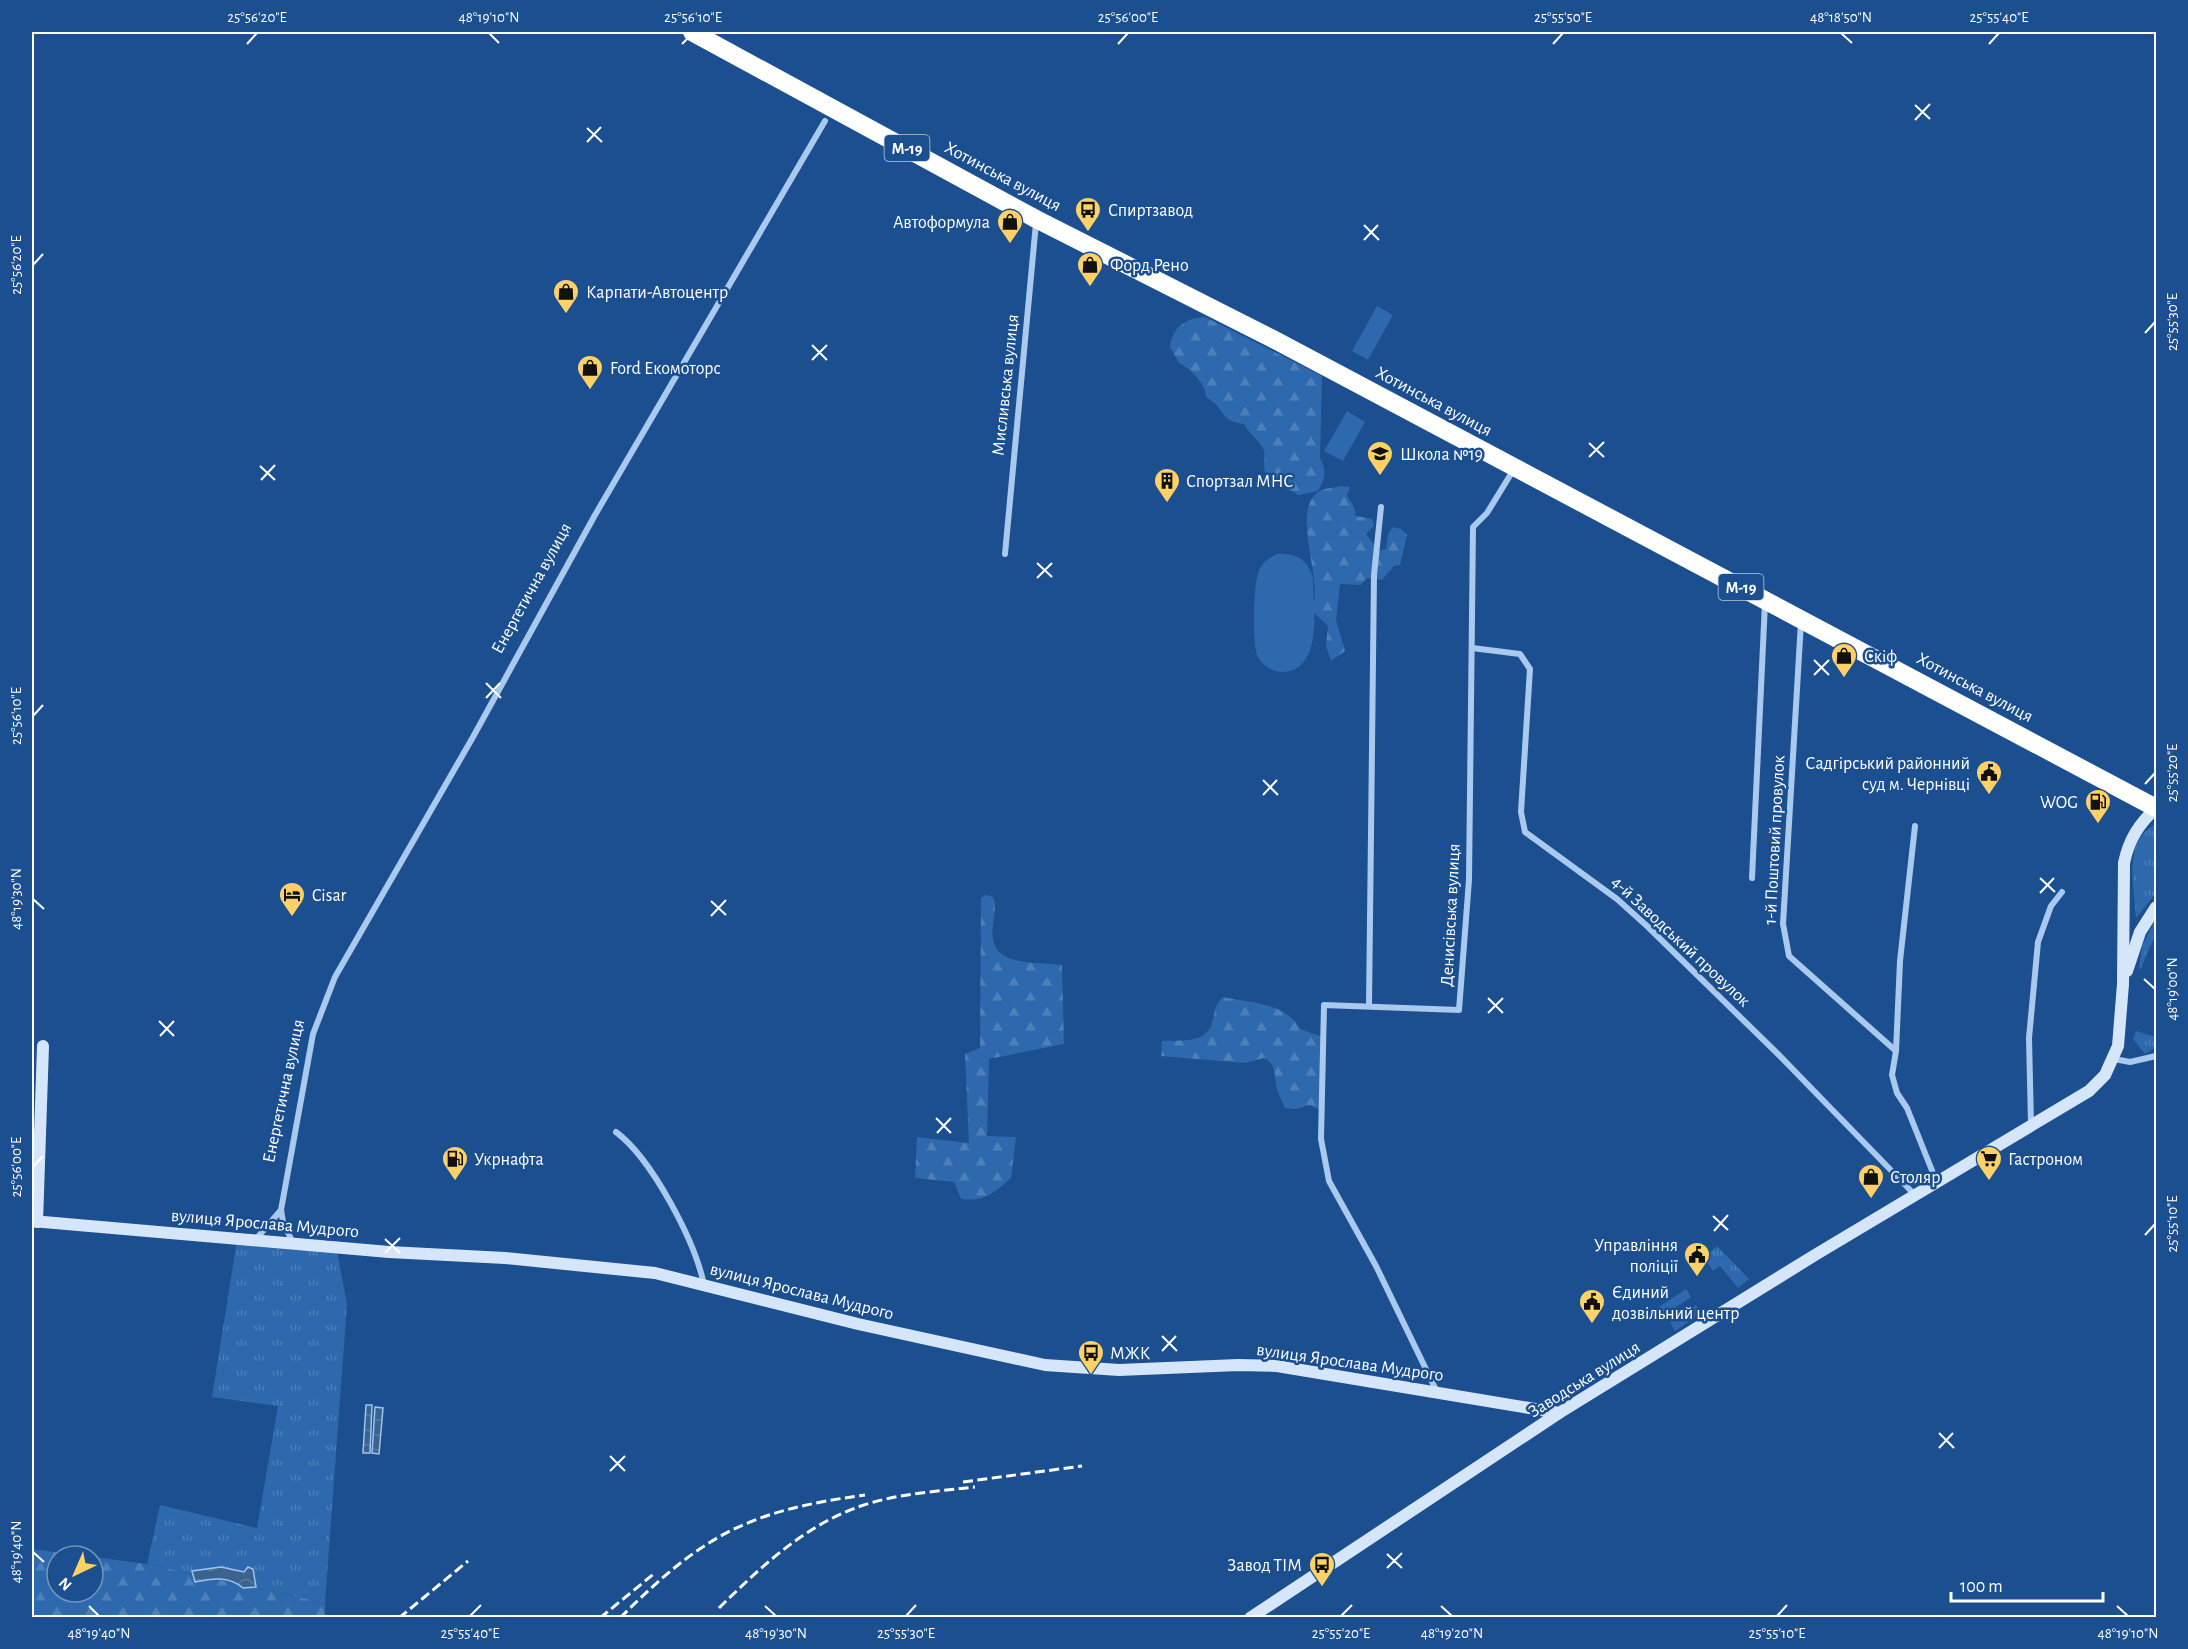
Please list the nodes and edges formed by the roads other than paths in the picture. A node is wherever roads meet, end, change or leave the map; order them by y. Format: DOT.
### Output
graph roads {
  1 [pos="692,32"];
  2 [pos="829,114"];
  3 [pos="1036,219"];
  4 [pos="1515,468"];
  5 [pos="1381,507"];
  6 [pos="1005,554"];
  7 [pos="1766,600"];
  8 [pos="1801,619"];
  9 [pos="1472,648"];
  10 [pos="2156,808"];
  11 [pos="1915,826"];
  12 [pos="1752,878"];
  13 [pos="2062,892"];
  14 [pos="2157,907"];
  15 [pos="2122,984"];
  16 [pos="1370,1006"];
  17 [pos="43,1046"];
  18 [pos="1896,1051"];
  19 [pos="2157,1056"];
  20 [pos="2114,1059"];
  21 [pos="2032,1128"];
  22 [pos="616,1132"];
  23 [pos="1937,1184"];
  24 [pos="1917,1196"];
  25 [pos="281,1210"];
  26 [pos="34,1221"];
  27 [pos="256,1239"];
  28 [pos="293,1243"];
  29 [pos="704,1286"];
  30 [pos="1437,1392"];
  31 [pos="1559,1413"];
  32 [pos="1250,1617"];
  1 -- 2 [label="highway, Хотинська вулиця / М-19"];
  2 -- 3 [label="highway, Хотинська вулиця / М-19"];
  2 -- 25 [label="street, Енергетична вулиця"];
  3 -- 4 [label="highway, Хотинська вулиця / М-19"];
  3 -- 6 [label="street, Мисливська вулиця"];
  4 -- 7 [label="highway, Хотинська вулиця / М-19"];
  4 -- 9 [label="street, Денисівська вулиця"];
  5 -- 16 [label="street"];
  7 -- 8 [label="highway, Хотинська вулиця / М-19"];
  7 -- 12 [label="street"];
  8 -- 10 [label="highway, Хотинська вулиця / М-19"];
  8 -- 18 [label="street, 1-й Поштовий провулок"];
  9 -- 16 [label="street, Денисівська вулиця"];
  9 -- 24 [label="street, 4-й Заводський провулок"];
  10 -- 15 [label="main road, Заводська вулиця"];
  11 -- 18 [label="street"];
  13 -- 21 [label="street"];
  14 -- 15 [label="main road, Заводська вулиця"];
  15 -- 20 [label="main road, Заводська вулиця"];
  16 -- 30 [label="street, Денисівська вулиця"];
  17 -- 26 [label="main road"];
  18 -- 23 [label="street"];
  19 -- 20 [label="street"];
  20 -- 21 [label="main road, Заводська вулиця"];
  21 -- 23 [label="main road, Заводська вулиця"];
  22 -- 29 [label="street"];
  23 -- 24 [label="main road, Заводська вулиця"];
  24 -- 31 [label="main road, Заводська вулиця"];
  25 -- 27 [label="street"];
  25 -- 28 [label="street, Енергетична вулиця"];
  26 -- 27 [label="main road, вулиця Ярослава Мудрого"];
  27 -- 28 [label="main road, вулиця Ярослава Мудрого"];
  28 -- 29 [label="main road, вулиця Ярослава Мудрого"];
  29 -- 30 [label="main road, вулиця Ярослава Мудрого"];
  30 -- 31 [label="main road, вулиця Ярослава Мудрого"];
  31 -- 32 [label="main road, Заводська вулиця"];
}
